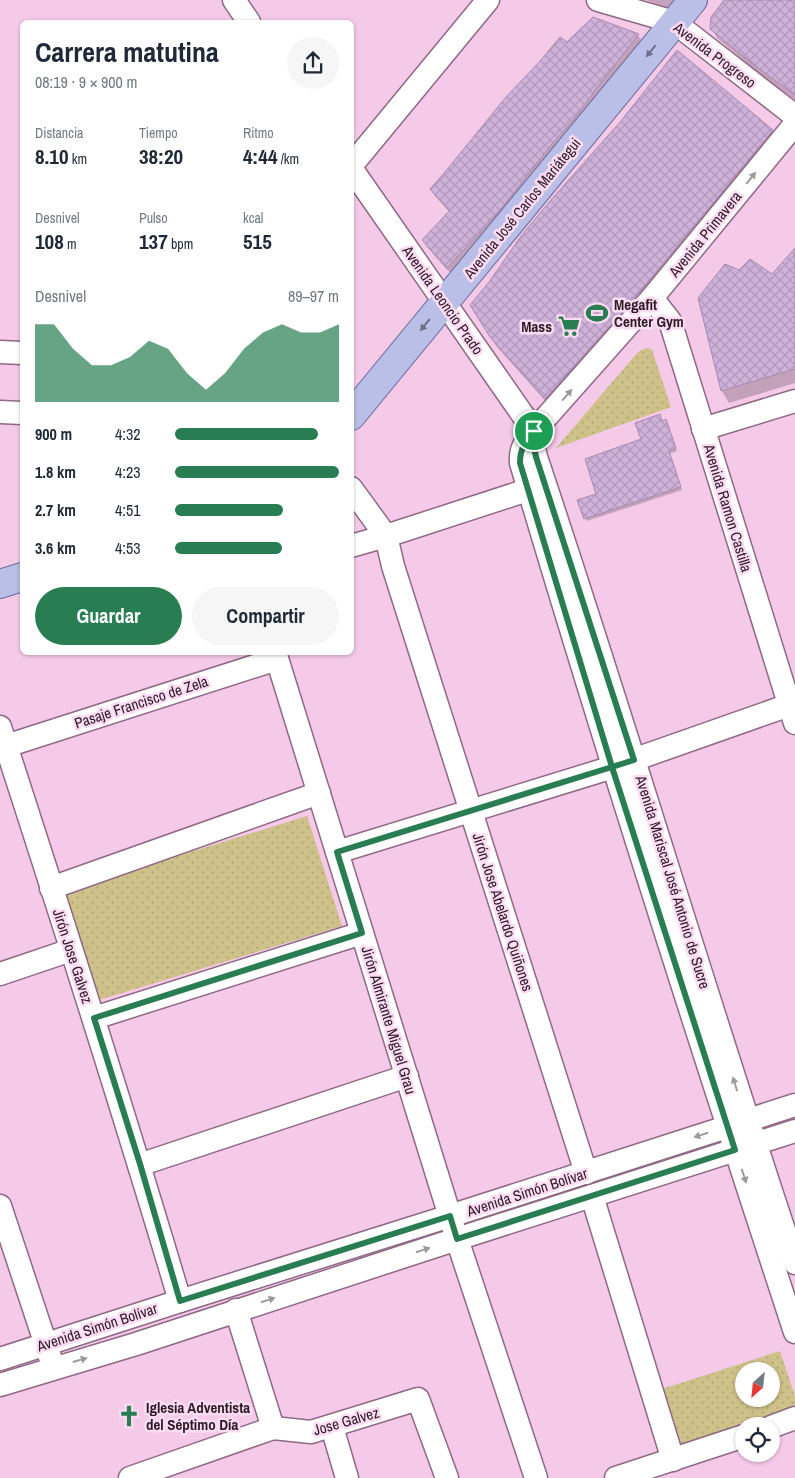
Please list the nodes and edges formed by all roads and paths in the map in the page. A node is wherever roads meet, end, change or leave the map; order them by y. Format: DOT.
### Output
graph roads {
  1 [pos="234,0"];
  2 [pos="488,0"];
  3 [pos="598,0"];
  4 [pos="693,0"];
  5 [pos="248,20"];
  6 [pos="674,22"];
  7 [pos="795,116"];
  8 [pos="795,124"];
  9 [pos="354,163"];
  10 [pos="354,171"];
  11 [pos="652,298"];
  12 [pos="444,302"];
  13 [pos="0,352"];
  14 [pos="20,353"];
  15 [pos="795,401"];
  16 [pos="0,412"];
  17 [pos="354,412"];
  18 [pos="20,413"];
  19 [pos="703,429"];
  20 [pos="534,431"];
  21 [pos="537,486"];
  22 [pos="354,492"];
  23 [pos="386,536"];
  24 [pos="354,545"];
  25 [pos="20,578"];
  26 [pos="0,584"];
  27 [pos="276,656"];
  28 [pos="793,710"];
  29 [pos="3,737"];
  30 [pos="634,760"];
  31 [pos="612,767"];
  32 [pos="319,793"];
  33 [pos="471,810"];
  34 [pos="337,852"];
  35 [pos="51,888"];
  36 [pos="362,933"];
  37 [pos="71,950"];
  38 [pos="0,974"];
  39 [pos="94,1018"];
  40 [pos="407,1076"];
  41 [pos="795,1105"];
  42 [pos="737,1123"];
  43 [pos="795,1131"];
  44 [pos="745,1147"];
  45 [pos="140,1164"];
  46 [pos="586,1173"];
  47 [pos="592,1196"];
  48 [pos="0,1206"];
  49 [pos="450,1216"];
  50 [pos="457,1239"];
  51 [pos="795,1263"];
  52 [pos="180,1301"];
  53 [pos="236,1310"];
  54 [pos="795,1332"];
  55 [pos="46,1344"];
  56 [pos="0,1359"];
  57 [pos="54,1368"];
  58 [pos="0,1385"];
  59 [pos="795,1418"];
  60 [pos="780,1423"];
  61 [pos="332,1427"];
  62 [pos="273,1428"];
  63 [pos="735,1439"];
  64 [pos="672,1460"];
  65 [pos="130,1478"];
  66 [pos="347,1478"];
  67 [pos="447,1478"];
  68 [pos="536,1478"];
  69 [pos="616,1478"];
  1 -- 5 [label="street"];
  2 -- 9 [label="street"];
  3 -- 6 [label="street, Avenida Progreso"];
  4 -- 6 [label="main road, Avenida José Carlos Mariátegui"];
  6 -- 7 [label="street, Avenida Progreso"];
  6 -- 12 [label="main road, Avenida José Carlos Mariátegui, one-way"];
  11 -- 8 [label="street, Avenida Primavera, one-way"];
  10 -- 12 [label="street, Avenida Leoncio Prado"];
  11 -- 19 [label="street, Avenida Ramon Castilla"];
  20 -- 11 [label="street, Avenida Primavera, one-way"];
  12 -- 17 [label="main road, Avenida José Carlos Mariátegui, one-way"];
  12 -- 20 [label="street, Avenida Leoncio Prado"];
  13 -- 14 [label="street"];
  15 -- 19 [label="street"];
  16 -- 18 [label="street"];
  19 -- 28 [label="street, Avenida Ramon Castilla"];
  20 -- 21 [label="street, Avenida Mariscal José Antonio de Sucre"];
  21 -- 23 [label="street"];
  21 -- 30 [label="street, Avenida Mariscal José Antonio de Sucre"];
  21 -- 31 [label="street, Avenida Mariscal José Antonio de Sucre"];
  22 -- 23 [label="street, Jirón Jose Abelardo Quiñones"];
  23 -- 24 [label="street"];
  23 -- 33 [label="street, Jirón Jose Abelardo Quiñones"];
  25 -- 26 [label="main road"];
  27 -- 29 [label="street, Pasaje Francisco de Zela"];
  27 -- 32 [label="street, Jirón Almirante Miguel Grau"];
  28 -- 30 [label="street"];
  29 -- 35 [label="street, Jirón Jose Galvez"];
  30 -- 31 [label="street"];
  42 -- 30 [label="street, Avenida Mariscal José Antonio de Sucre, one-way"];
  31 -- 33 [label="street"];
  31 -- 42 [label="street, Avenida Mariscal José Antonio de Sucre"];
  32 -- 34 [label="street, Jirón Almirante Miguel Grau"];
  32 -- 35 [label="street"];
  33 -- 34 [label="street"];
  33 -- 46 [label="street, Jirón Jose Abelardo Quiñones"];
  34 -- 36 [label="street, Jirón Almirante Miguel Grau"];
  35 -- 37 [label="street, Jirón Jose Galvez"];
  36 -- 39 [label="street"];
  36 -- 40 [label="street, Jirón Almirante Miguel Grau"];
  37 -- 38 [label="street"];
  37 -- 39 [label="street, Jirón Jose Galvez"];
  39 -- 45 [label="street, Jirón Jose Galvez"];
  40 -- 45 [label="street"];
  40 -- 49 [label="street, Jirón Almirante Miguel Grau"];
  41 -- 42 [label="street, Avenida Simón Bolívar"];
  42 -- 44 [label="street, Avenida Mariscal José Antonio de Sucre"];
  42 -- 46 [label="street, Avenida Simón Bolívar, one-way"];
  43 -- 44 [label="street, Avenida Simón Bolívar"];
  44 -- 47 [label="street, Avenida Simón Bolívar"];
  44 -- 51 [label="street, Avenida Mariscal José Antonio de Sucre"];
  44 -- 54 [label="street, Avenida Mariscal José Antonio de Sucre, one-way"];
  45 -- 52 [label="street, Jirón Jose Galvez"];
  46 -- 49 [label="street, Avenida Simón Bolívar"];
  47 -- 50 [label="street, Avenida Simón Bolívar"];
  47 -- 64 [label="street"];
  48 -- 55 [label="street"];
  49 -- 50 [label="street, Jirón Almirante Miguel Grau"];
  49 -- 52 [label="street, Avenida Simón Bolívar"];
  53 -- 50 [label="street, Avenida Simón Bolívar, one-way"];
  50 -- 68 [label="street, Jirón Almirante Miguel Grau"];
  52 -- 55 [label="street, Avenida Simón Bolívar"];
  57 -- 53 [label="street, Avenida Simón Bolívar, one-way"];
  53 -- 62 [label="street"];
  55 -- 56 [label="street, Avenida Simón Bolívar"];
  55 -- 57 [label="street"];
  57 -- 58 [label="street, Avenida Simón Bolívar"];
  59 -- 60 [label="street"];
  61 -- 62 [label="street, Jose Galvez"];
  61 -- 66 [label="street"];
  61 -- 67 [label="street, Jose Galvez"];
  62 -- 65 [label="street, Jose Galvez"];
  63 -- 64 [label="street"];
  64 -- 69 [label="street"];
}
